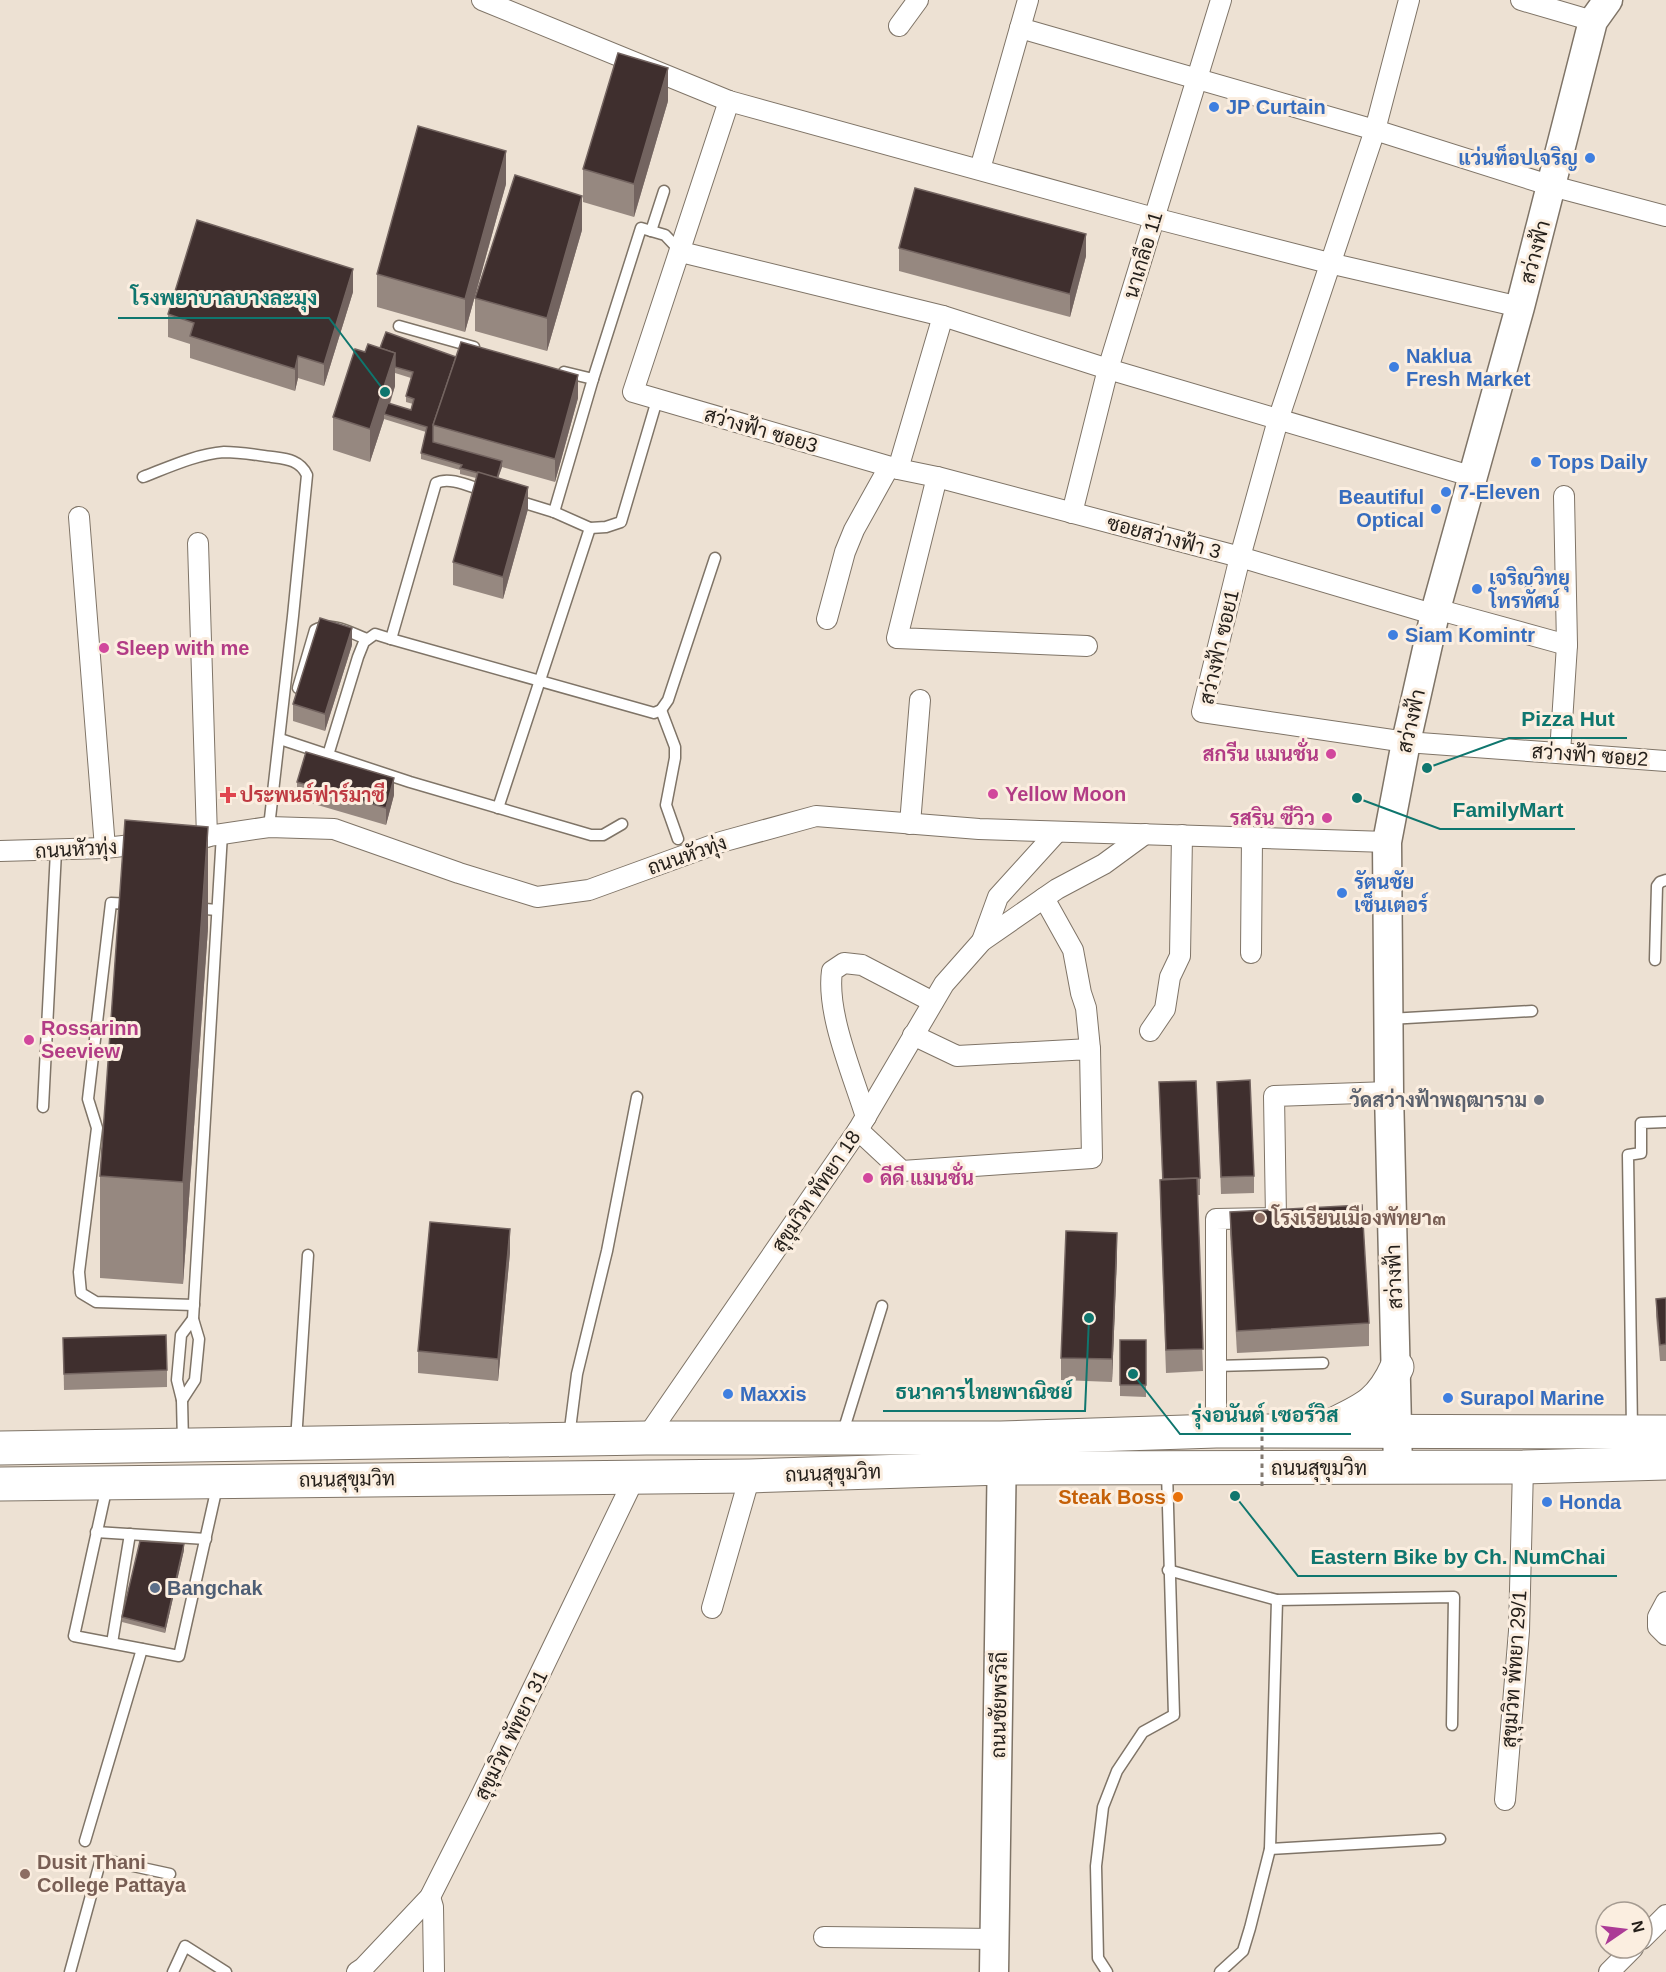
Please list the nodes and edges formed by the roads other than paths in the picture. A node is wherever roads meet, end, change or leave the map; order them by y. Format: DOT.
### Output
graph roads {
  1 [pos="482,0"];
  2 [pos="918,0"];
  3 [pos="1028,0"];
  4 [pos="1221,0"];
  5 [pos="1409,0"];
  6 [pos="1521,0"];
  7 [pos="1600,11"];
  8 [pos="900,26"];
  9 [pos="1020,28"];
  10 [pos="1197,78"];
  11 [pos="729,101"];
  12 [pos="1375,130"];
  13 [pos="980,169"];
  14 [pos="1552,186"];
  15 [pos="664,191"];
  16 [pos="1665,212"];
  17 [pos="1154,218"];
  18 [pos="646,229"];
  19 [pos="681,252"];
  20 [pos="1329,263"];
  21 [pos="1520,307"];
  22 [pos="943,316"];
  23 [pos="399,327"];
  24 [pos="490,351"];
  25 [pos="1108,369"];
  26 [pos="558,370"];
  27 [pos="592,380"];
  28 [pos="657,400"];
  29 [pos="1278,420"];
  30 [pos="894,468"];
  31 [pos="143,477"];
  32 [pos="937,477"];
  33 [pos="1474,477"];
  34 [pos="1563,496"];
  35 [pos="554,512"];
  36 [pos="1072,513"];
  37 [pos="79,517"];
  38 [pos="590,528"];
  39 [pos="198,543"];
  40 [pos="1240,557"];
  41 [pos="715,558"];
  42 [pos="1436,612"];
  43 [pos="828,619"];
  44 [pos="367,639"];
  45 [pos="392,639"];
  46 [pos="1567,645"];
  47 [pos="1087,646"];
  48 [pos="539,681"];
  49 [pos="298,688"];
  50 [pos="920,700"];
  51 [pos="661,710"];
  52 [pos="280,739"];
  53 [pos="1406,742"];
  54 [pos="1560,753"];
  55 [pos="328,755"];
  56 [pos="1666,761"];
  57 [pos="498,808"];
  58 [pos="622,824"];
  59 [pos="910,824"];
  60 [pos="268,827"];
  61 [pos="1056,833"];
  62 [pos="1145,834"];
  63 [pos="1182,835"];
  64 [pos="214,836"];
  65 [pos="1252,837"];
  66 [pos="678,839"];
  67 [pos="1387,842"];
  68 [pos="105,849"];
  69 [pos="0,851"];
  70 [pos="56,851"];
  71 [pos="1666,880"];
  72 [pos="1044,898"];
  73 [pos="146,905"];
  74 [pos="182,908"];
  75 [pos="217,910"];
  76 [pos="982,940"];
  77 [pos="1251,952"];
  78 [pos="1655,960"];
  79 [pos="933,1002"];
  80 [pos="1532,1011"];
  81 [pos="1388,1019"];
  82 [pos="1150,1031"];
  83 [pos="913,1035"];
  84 [pos="1090,1049"];
  85 [pos="1389,1092"];
  86 [pos="637,1097"];
  87 [pos="43,1107"];
  88 [pos="1666,1122"];
  89 [pos="862,1124"];
  90 [pos="308,1255"];
  91 [pos="194,1305"];
  92 [pos="882,1306"];
  93 [pos="193,1319"];
  94 [pos="1323,1362"];
  95 [pos="1215,1366"];
  96 [pos="1397,1367"];
  97 [pos="182,1400"];
  98 [pos="1321,1430"];
  99 [pos="1397,1430"];
  100 [pos="1216,1431"];
  101 [pos="1632,1431"];
  102 [pos="1666,1432"];
  103 [pos="646,1438"];
  104 [pos="841,1438"];
  105 [pos="568,1440"];
  106 [pos="296,1444"];
  107 [pos="183,1445"];
  108 [pos="0,1448"];
  109 [pos="1002,1453"];
  110 [pos="1666,1463"];
  111 [pos="1523,1467"];
  112 [pos="1398,1468"];
  113 [pos="1167,1469"];
  114 [pos="750,1476"];
  115 [pos="635,1477"];
  116 [pos="219,1481"];
  117 [pos="107,1483"];
  118 [pos="0,1484"];
  119 [pos="96,1532"];
  120 [pos="130,1534"];
  121 [pos="206,1539"];
  122 [pos="1168,1570"];
  123 [pos="1277,1600"];
  124 [pos="1666,1602"];
  125 [pos="712,1608"];
  126 [pos="1666,1635"];
  127 [pos="111,1643"];
  128 [pos="142,1649"];
  129 [pos="1452,1725"];
  130 [pos="1505,1800"];
  131 [pos="1440,1839"];
  132 [pos="85,1841"];
  133 [pos="1270,1849"];
  134 [pos="170,1874"];
  135 [pos="430,1897"];
  136 [pos="1666,1915"];
  137 [pos="1654,1927"];
  138 [pos="824,1936"];
  139 [pos="995,1939"];
  140 [pos="1622,1960"];
  141 [pos="70,1972"];
  142 [pos="173,1972"];
  143 [pos="226,1972"];
  144 [pos="357,1972"];
  145 [pos="434,1972"];
  146 [pos="994,1972"];
  147 [pos="1107,1972"];
  148 [pos="1220,1972"];
  149 [pos="1610,1972"];
  1 -- 11 [label="street"];
  2 -- 8 [label="street"];
  3 -- 9 [label="street"];
  4 -- 10 [label="street, นาเกลือ 11"];
  5 -- 12 [label="street"];
  6 -- 7 [label="street"];
  7 -- 14 [label="street, สว่างฟ้า"];
  9 -- 10 [label="street"];
  9 -- 13 [label="street"];
  10 -- 12 [label="street"];
  10 -- 17 [label="street, นาเกลือ 11"];
  11 -- 13 [label="street"];
  11 -- 19 [label="street"];
  12 -- 14 [label="street"];
  12 -- 20 [label="street"];
  13 -- 17 [label="street"];
  14 -- 16 [label="street"];
  14 -- 21 [label="street, สว่างฟ้า"];
  15 -- 18 [label="lane"];
  17 -- 20 [label="street"];
  17 -- 25 [label="street, นาเกลือ 11"];
  18 -- 19 [label="lane"];
  18 -- 27 [label="lane"];
  19 -- 22 [label="street"];
  19 -- 28 [label="street, สว่างฟ้า ซอย3"];
  20 -- 21 [label="street"];
  20 -- 29 [label="street"];
  21 -- 33 [label="street, สว่างฟ้า"];
  22 -- 25 [label="street"];
  22 -- 30 [label="street"];
  23 -- 24 [label="lane"];
  25 -- 29 [label="street"];
  25 -- 36 [label="street, นาเกลือ 11"];
  26 -- 27 [label="lane"];
  27 -- 35 [label="lane"];
  28 -- 30 [label="street, สว่างฟ้า ซอย3"];
  28 -- 38 [label="lane"];
  29 -- 33 [label="street"];
  29 -- 40 [label="street"];
  30 -- 32 [label="street, ซอยสว่างฟ้า 3"];
  30 -- 43 [label="street"];
  31 -- 52 [label="lane"];
  32 -- 36 [label="street, ซอยสว่างฟ้า 3"];
  32 -- 47 [label="street"];
  33 -- 42 [label="street, สว่างฟ้า"];
  34 -- 46 [label="street"];
  35 -- 38 [label="lane"];
  35 -- 45 [label="lane"];
  36 -- 40 [label="street, ซอยสว่างฟ้า 3"];
  37 -- 68 [label="street"];
  38 -- 48 [label="lane"];
  39 -- 64 [label="street"];
  40 -- 42 [label="street, ซอยสว่างฟ้า 3"];
  40 -- 53 [label="street, สว่างฟ้า ซอย1"];
  41 -- 51 [label="lane"];
  42 -- 46 [label="street, ซอยสว่างฟ้า 3"];
  42 -- 53 [label="street, สว่างฟ้า"];
  44 -- 45 [label="lane"];
  44 -- 49 [label="lane"];
  44 -- 55 [label="lane"];
  45 -- 48 [label="lane"];
  46 -- 54 [label="street"];
  48 -- 51 [label="lane"];
  48 -- 57 [label="lane"];
  50 -- 59 [label="street"];
  51 -- 66 [label="lane"];
  52 -- 55 [label="lane"];
  52 -- 60 [label="lane"];
  53 -- 54 [label="street, สว่างฟ้า ซอย2"];
  53 -- 67 [label="street, สว่างฟ้า"];
  54 -- 56 [label="street, สว่างฟ้า ซอย2"];
  55 -- 57 [label="lane"];
  57 -- 58 [label="lane"];
  59 -- 60 [label="street, ถนนหัวทุ่ง"];
  59 -- 61 [label="street, ถนนหัวทุ่ง"];
  60 -- 64 [label="street, ถนนหัวทุ่ง"];
  61 -- 62 [label="street, ถนนหัวทุ่ง"];
  61 -- 76 [label="street, สุขุมวิท พัทยา 18"];
  62 -- 63 [label="street, ถนนหัวทุ่ง"];
  62 -- 72 [label="street, สุขุมวิท พัทยา 18"];
  63 -- 65 [label="street, ถนนหัวทุ่ง"];
  63 -- 82 [label="street"];
  64 -- 68 [label="street, ถนนหัวทุ่ง"];
  64 -- 75 [label="lane"];
  65 -- 67 [label="street, ถนนหัวทุ่ง"];
  65 -- 77 [label="street"];
  67 -- 81 [label="street, สว่างฟ้า"];
  68 -- 70 [label="street, ถนนหัวทุ่ง"];
  69 -- 70 [label="street, ถนนหัวทุ่ง"];
  70 -- 87 [label="lane"];
  71 -- 78 [label="lane"];
  72 -- 76 [label="street, สุขุมวิท พัทยา 18"];
  72 -- 84 [label="street"];
  73 -- 91 [label="lane"];
  74 -- 75 [label="lane"];
  75 -- 91 [label="lane"];
  76 -- 79 [label="street, สุขุมวิท พัทยา 18"];
  79 -- 83 [label="street, สุขุมวิท พัทยา 18"];
  79 -- 89 [label="street"];
  80 -- 81 [label="lane"];
  81 -- 85 [label="street, สว่างฟ้า"];
  83 -- 84 [label="street"];
  83 -- 89 [label="street, สุขุมวิท พัทยา 18"];
  84 -- 89 [label="street"];
  85 -- 95 [label="street"];
  85 -- 96 [label="street, สว่างฟ้า"];
  86 -- 105 [label="lane"];
  88 -- 101 [label="lane"];
  89 -- 103 [label="street, สุขุมวิท พัทยา 18"];
  90 -- 106 [label="lane"];
  91 -- 93 [label="lane"];
  92 -- 104 [label="lane"];
  93 -- 97 [label="lane"];
  93 -- 97 [label="lane"];
  94 -- 95 [label="lane"];
  95 -- 100 [label="street"];
  96 -- 98 [label="highway"];
  96 -- 99 [label="street, สว่างฟ้า"];
  97 -- 107 [label="lane"];
  98 -- 99 [label="highway, ถนนสุขุมวิท"];
  98 -- 100 [label="highway, ถนนสุขุมวิท"];
  99 -- 101 [label="highway, ถนนสุขุมวิท"];
  99 -- 112 [label="street, สว่างฟ้า"];
  100 -- 109 [label="highway, ถนนสุขุมวิท"];
  101 -- 102 [label="highway, ถนนสุขุมวิท"];
  103 -- 104 [label="highway, ถนนสุขุมวิท"];
  103 -- 105 [label="highway, ถนนสุขุมวิท"];
  104 -- 109 [label="highway, ถนนสุขุมวิท"];
  105 -- 106 [label="highway, ถนนสุขุมวิท"];
  106 -- 107 [label="highway, ถนนสุขุมวิท"];
  107 -- 108 [label="highway, ถนนสุขุมวิท"];
  109 -- 113 [label="highway, ถนนสุขุมวิท"];
  109 -- 114 [label="highway, ถนนสุขุมวิท"];
  109 -- 139 [label="street, ถนนชัยพรวิถี"];
  110 -- 111 [label="highway, ถนนสุขุมวิท"];
  111 -- 112 [label="highway, ถนนสุขุมวิท"];
  111 -- 130 [label="street, สุขุมวิท พัทยา 29/1"];
  112 -- 113 [label="highway, ถนนสุขุมวิท"];
  113 -- 122 [label="lane"];
  114 -- 115 [label="highway, ถนนสุขุมวิท"];
  114 -- 125 [label="street"];
  115 -- 116 [label="highway, ถนนสุขุมวิท"];
  115 -- 135 [label="street, สุขุมวิท พัทยา 31"];
  116 -- 117 [label="highway, ถนนสุขุมวิท"];
  116 -- 121 [label="lane"];
  117 -- 118 [label="highway, ถนนสุขุมวิท"];
  117 -- 119 [label="lane"];
  119 -- 120 [label="lane"];
  119 -- 127 [label="lane"];
  120 -- 121 [label="lane"];
  120 -- 127 [label="lane"];
  121 -- 128 [label="lane"];
  122 -- 123 [label="lane"];
  122 -- 147 [label="lane"];
  123 -- 129 [label="lane"];
  123 -- 133 [label="lane"];
  124 -- 126 [label="street"];
  127 -- 128 [label="lane"];
  128 -- 132 [label="lane"];
  131 -- 133 [label="lane"];
  133 -- 148 [label="lane"];
  134 -- 141 [label="lane"];
  135 -- 144 [label="street, สุขุมวิท พัทยา 31"];
  135 -- 145 [label="street"];
  136 -- 137 [label="street"];
  138 -- 139 [label="street"];
  139 -- 146 [label="street, ถนนชัยพรวิถี"];
  140 -- 149 [label="street"];
  142 -- 143 [label="lane"];
}
